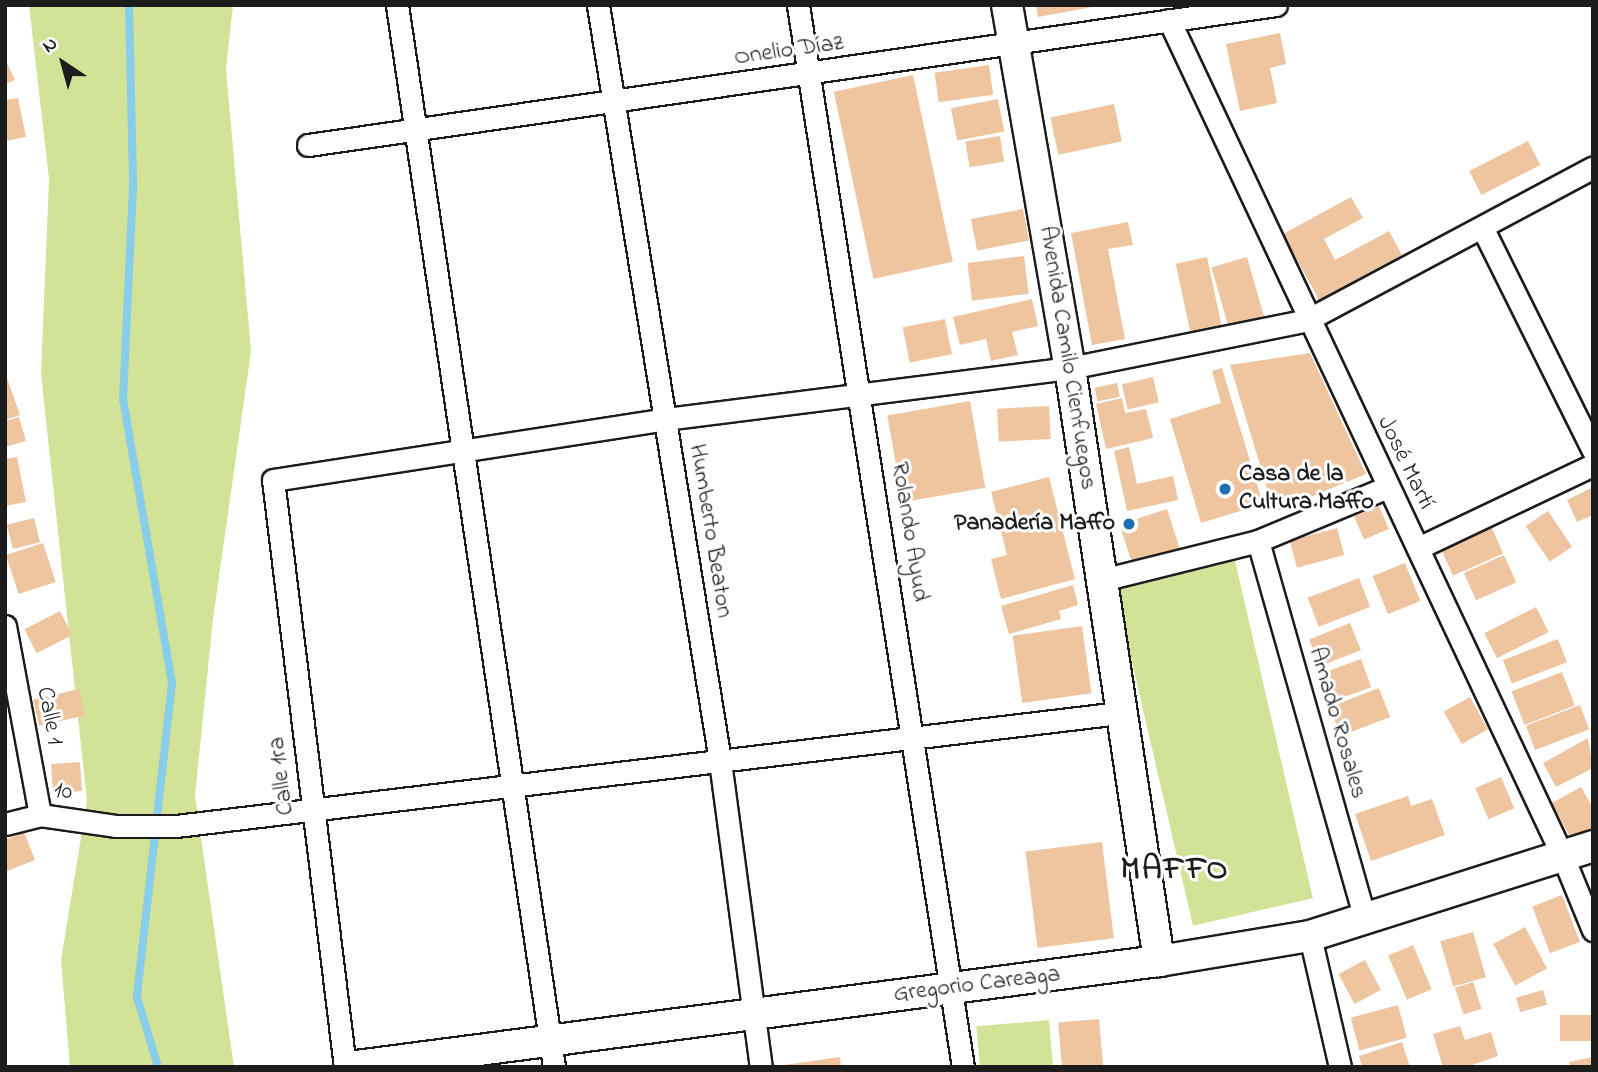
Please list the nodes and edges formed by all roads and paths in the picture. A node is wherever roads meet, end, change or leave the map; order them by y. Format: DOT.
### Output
graph roads {
  1 [pos="397,5"];
  2 [pos="598,5"];
  3 [pos="798,5"];
  4 [pos="1007,5"];
  5 [pos="1276,5"];
  6 [pos="1223,10"];
  7 [pos="1168,20"];
  8 [pos="1014,45"];
  9 [pos="810,76"];
  10 [pos="612,101"];
  11 [pos="415,131"];
  12 [pos="307,145"];
  13 [pos="1593,167"];
  14 [pos="1483,229"];
  15 [pos="1307,320"];
  16 [pos="1070,368"];
  17 [pos="861,394"];
  18 [pos="665,419"];
  19 [pos="1593,451"];
  20 [pos="462,453"];
  21 [pos="1593,465"];
  22 [pos="1388,487"];
  23 [pos="1258,541"];
  24 [pos="1418,548"];
  25 [pos="1102,580"];
  26 [pos="5,626"];
  27 [pos="1120,713"];
  28 [pos="915,738"];
  29 [pos="720,761"];
  30 [pos="515,788"];
  31 [pos="312,809"];
  32 [pos="40,815"];
  33 [pos="5,824"];
  34 [pos="1593,846"];
  35 [pos="1563,857"];
  36 [pos="1365,920"];
  37 [pos="1593,930"];
  38 [pos="1310,936"];
  39 [pos="1159,961"];
  40 [pos="954,988"];
  41 [pos="754,1014"];
  42 [pos="552,1054"];
  43 [pos="347,1067"];
  44 [pos="761,1067"];
  45 [pos="963,1067"];
  46 [pos="1340,1067"];
  1 -- 11 [label="street"];
  2 -- 10 [label="street, Humberto Beaton"];
  3 -- 9 [label="street, Rolando Ayud"];
  4 -- 8 [label="main road, Avenida Camilo Cienfuegos"];
  5 -- 6 [label="street, Onelio Díaz"];
  6 -- 7 [label="street, Onelio Díaz"];
  7 -- 8 [label="street, Onelio Díaz"];
  7 -- 15 [label="street, José Martí"];
  8 -- 9 [label="street, Onelio Díaz"];
  8 -- 16 [label="main road, Avenida Camilo Cienfuegos"];
  9 -- 10 [label="street, Onelio Díaz"];
  9 -- 17 [label="street, Rolando Ayud"];
  10 -- 11 [label="street, Onelio Díaz"];
  10 -- 18 [label="street, Humberto Beaton"];
  11 -- 12 [label="street, Onelio Díaz"];
  11 -- 20 [label="street"];
  13 -- 14 [label="street"];
  14 -- 15 [label="street"];
  14 -- 19 [label="street"];
  15 -- 16 [label="street"];
  15 -- 22 [label="street, José Martí"];
  16 -- 17 [label="street"];
  16 -- 25 [label="main road, Avenida Camilo Cienfuegos"];
  17 -- 18 [label="street"];
  17 -- 28 [label="street, Rolando Ayud"];
  18 -- 20 [label="street"];
  18 -- 29 [label="street, Humberto Beaton"];
  20 -- 30 [label="street"];
  20 -- 31 [label="street, Calle 1ra"];
  21 -- 24 [label="street"];
  22 -- 23 [label="street"];
  22 -- 24 [label="street, José Martí"];
  23 -- 25 [label="street"];
  23 -- 36 [label="street, Amado Rosales"];
  24 -- 35 [label="street, José Martí"];
  25 -- 27 [label="main road, Avenida Camilo Cienfuegos"];
  26 -- 32 [label="street, Calle 1"];
  27 -- 28 [label="street, 10"];
  27 -- 39 [label="main road, Avenida Camilo Cienfuegos"];
  28 -- 29 [label="street, 10"];
  28 -- 40 [label="street, Rolando Ayud"];
  29 -- 30 [label="street, 10"];
  29 -- 41 [label="street, Humberto Beaton"];
  30 -- 31 [label="street, 10"];
  30 -- 42 [label="street"];
  31 -- 32 [label="street, 10"];
  31 -- 43 [label="street, Calle 1ra"];
  32 -- 33 [label="street, 10"];
  34 -- 35 [label="main road, Gregorio Careaga"];
  35 -- 36 [label="main road, Gregorio Careaga"];
  35 -- 37 [label="street, José Martí"];
  36 -- 38 [label="main road, Gregorio Careaga"];
  38 -- 39 [label="main road, Gregorio Careaga"];
  38 -- 46 [label="street"];
  39 -- 40 [label="main road, Gregorio Careaga"];
  40 -- 41 [label="main road, Gregorio Careaga"];
  40 -- 45 [label="street, Rolando Ayud"];
  41 -- 42 [label="main road, Gregorio Careaga"];
  41 -- 44 [label="street, Humberto Beaton"];
  42 -- 43 [label="main road, Gregorio Careaga"];
}
